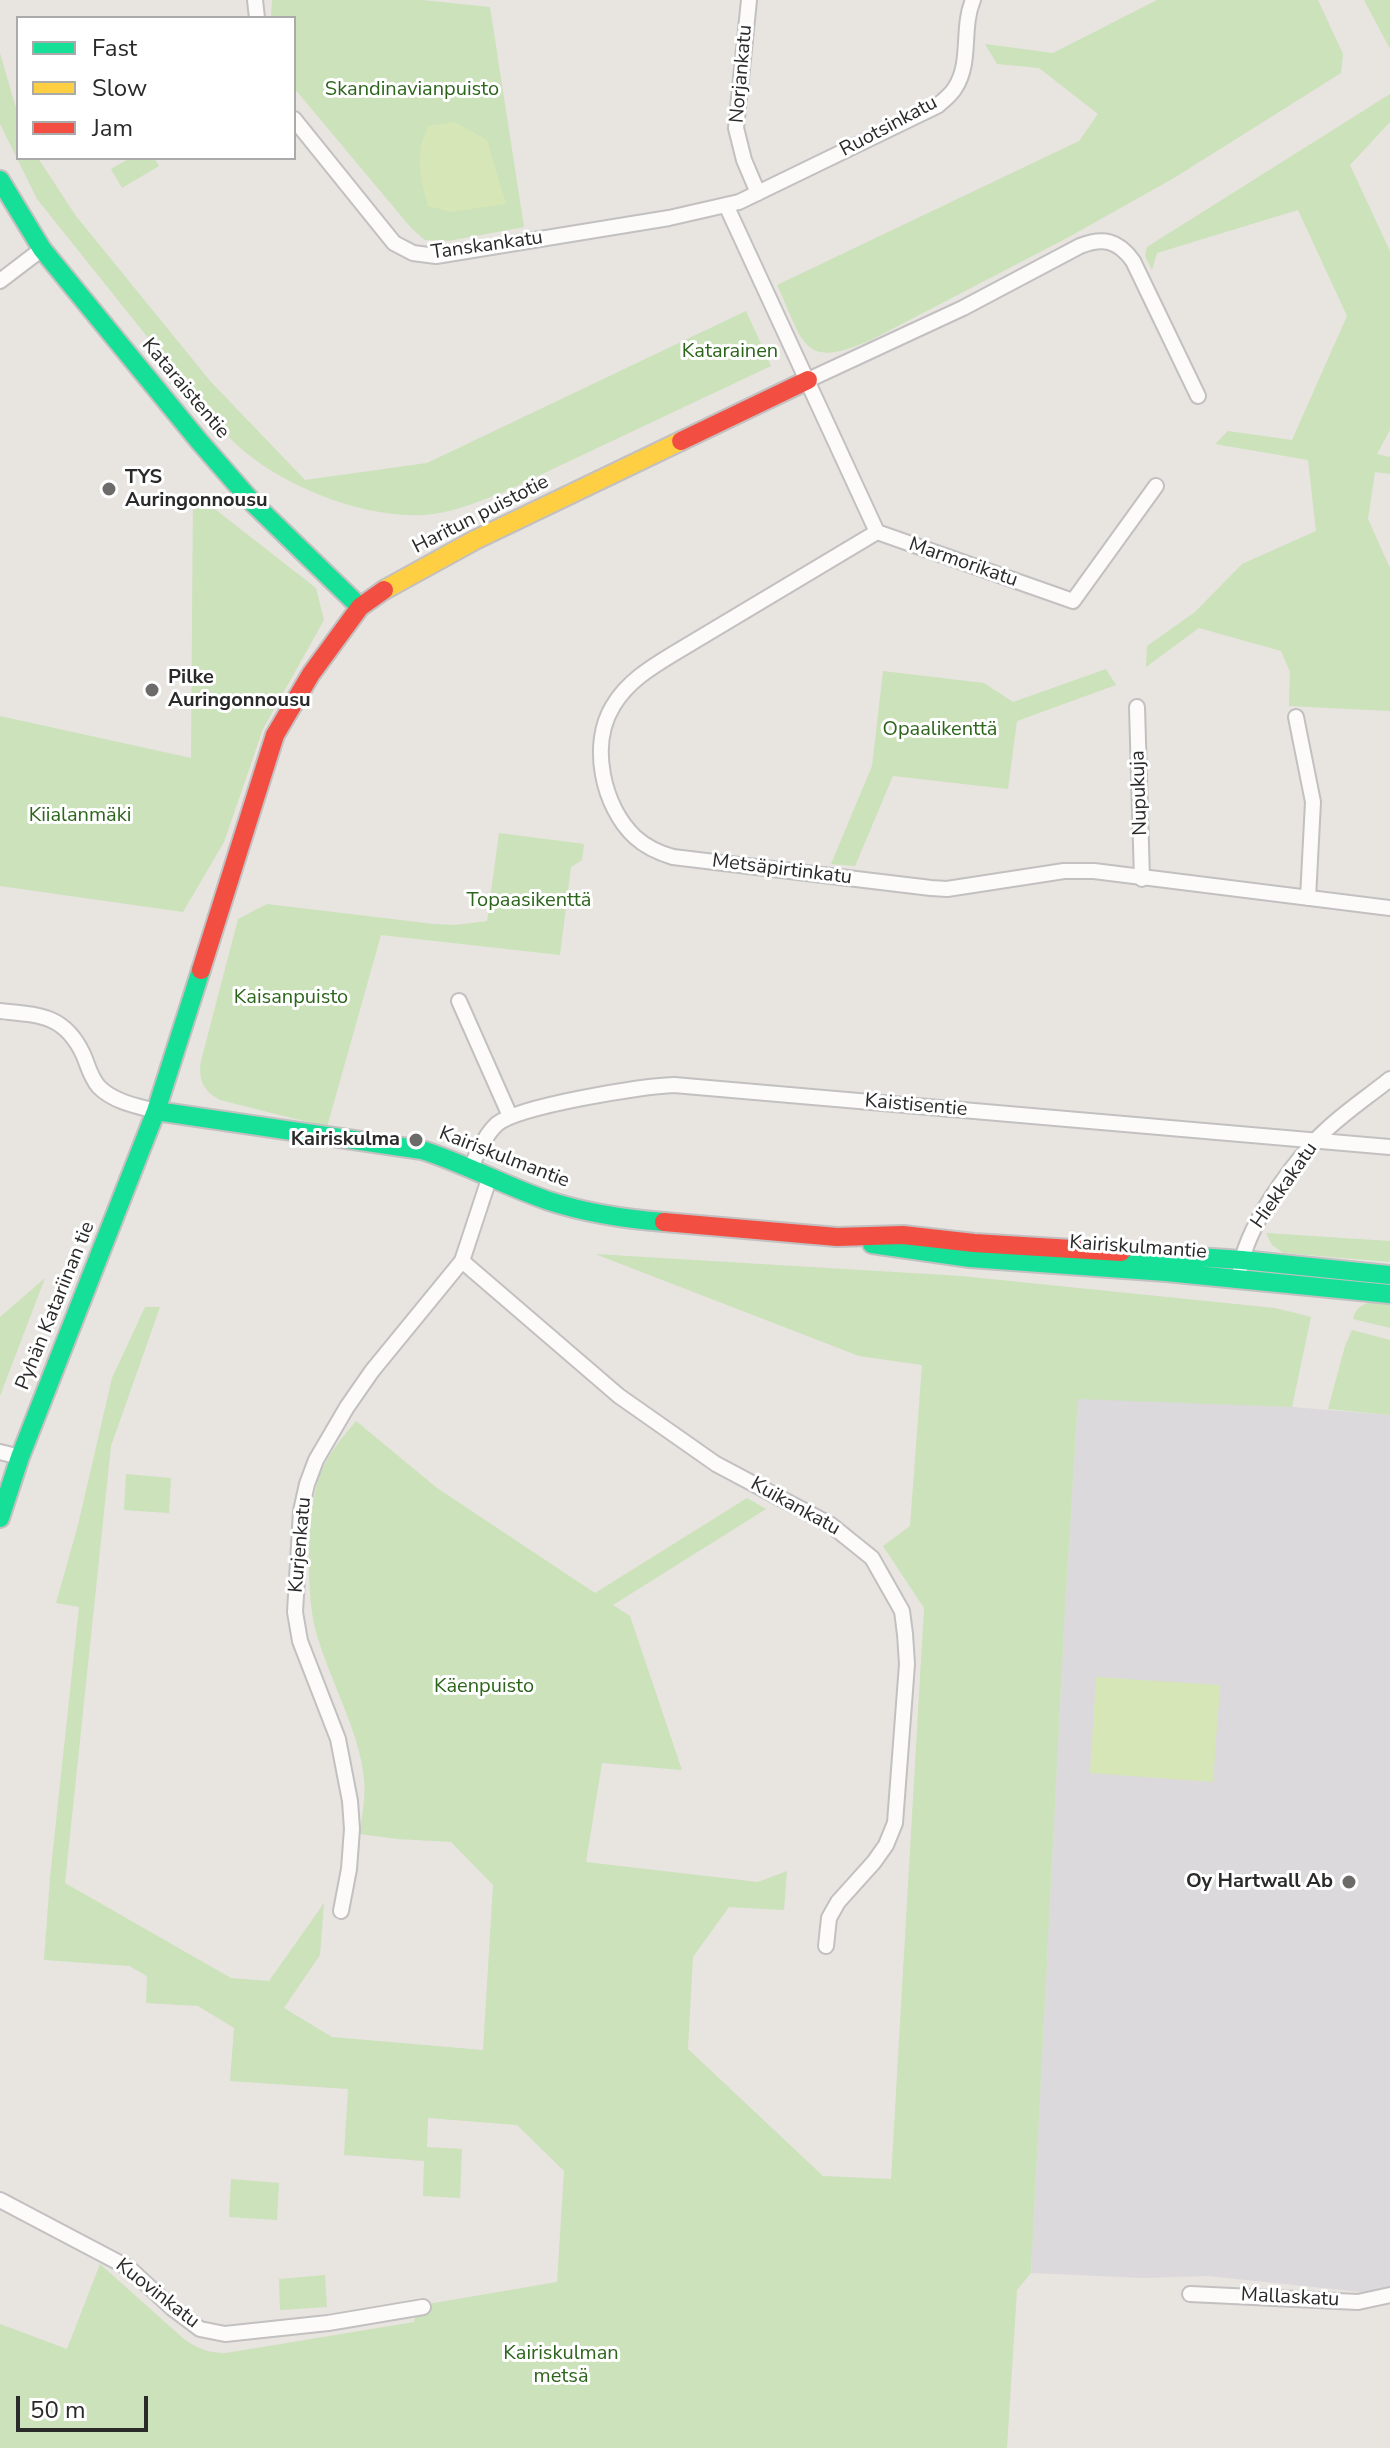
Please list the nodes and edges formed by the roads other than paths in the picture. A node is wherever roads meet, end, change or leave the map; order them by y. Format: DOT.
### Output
graph roads {
  1 [pos="749,0"];
  2 [pos="973,0"];
  3 [pos="296,121"];
  4 [pos="0,180"];
  5 [pos="758,193"];
  6 [pos="732,204"];
  7 [pos="42,249"];
  8 [pos="0,281"];
  9 [pos="808,380"];
  10 [pos="1198,396"];
  11 [pos="1156,486"];
  12 [pos="877,532"];
  13 [pos="360,607"];
  14 [pos="1137,707"];
  15 [pos="1296,717"];
  16 [pos="1142,879"];
  17 [pos="1308,898"];
  18 [pos="1390,908"];
  19 [pos="459,1001"];
  20 [pos="0,1011"];
  21 [pos="1390,1079"];
  22 [pos="156,1111"];
  23 [pos="510,1116"];
  24 [pos="1314,1142"];
  25 [pos="1390,1147"];
  26 [pos="471,1167"];
  27 [pos="490,1176"];
  28 [pos="462,1261"];
  29 [pos="1240,1269"];
  30 [pos="1390,1275"];
  31 [pos="1390,1294"];
  32 [pos="0,1452"];
  33 [pos="20,1457"];
  34 [pos="0,1518"];
  35 [pos="341,1911"];
  36 [pos="826,1946"];
  37 [pos="0,2200"];
  38 [pos="1190,2294"];
  39 [pos="1390,2295"];
  40 [pos="423,2307"];
  1 -- 5 [label="street, Norjankatu"];
  2 -- 5 [label="street, Ruotsinkatu"];
  3 -- 6 [label="street, Tanskankatu"];
  4 -- 7 [label="street, Kataraistentie"];
  5 -- 6 [label="street, Ruotsinkatu"];
  6 -- 9 [label="street"];
  7 -- 8 [label="street"];
  7 -- 13 [label="street, Kataraistentie"];
  9 -- 10 [label="street, Haritun puistotie"];
  9 -- 12 [label="street"];
  9 -- 13 [label="street, Haritun puistotie"];
  11 -- 12 [label="street, Marmorikatu"];
  12 -- 16 [label="street, Metsäpirtinkatu"];
  13 -- 22 [label="street, Haritun puistotie"];
  14 -- 16 [label="street, Nupukuja"];
  15 -- 17 [label="street"];
  16 -- 17 [label="street, Metsäpirtinkatu"];
  17 -- 18 [label="street, Metsäpirtinkatu"];
  19 -- 23 [label="street"];
  20 -- 22 [label="street"];
  21 -- 24 [label="street, Hiekkakatu"];
  22 -- 26 [label="street, Kairiskulmantie"];
  22 -- 33 [label="street, Pyhän Katariinan tie"];
  23 -- 24 [label="street, Kaistisentie"];
  23 -- 26 [label="street"];
  24 -- 25 [label="street, Kaistisentie"];
  24 -- 29 [label="street, Hiekkakatu"];
  26 -- 27 [label="street, Kairiskulmantie"];
  27 -- 28 [label="street, Kurjenkatu"];
  27 -- 29 [label="street, Kairiskulmantie"];
  28 -- 35 [label="street, Kurjenkatu"];
  28 -- 36 [label="street, Kuikankatu"];
  29 -- 30 [label="street, Kairiskulmantie"];
  29 -- 31 [label="street, Kairiskulmantie"];
  32 -- 33 [label="street"];
  33 -- 34 [label="street, Pyhän Katariinan tie"];
  37 -- 40 [label="street, Kuovinkatu"];
  38 -- 39 [label="street, Mallaskatu"];
}
